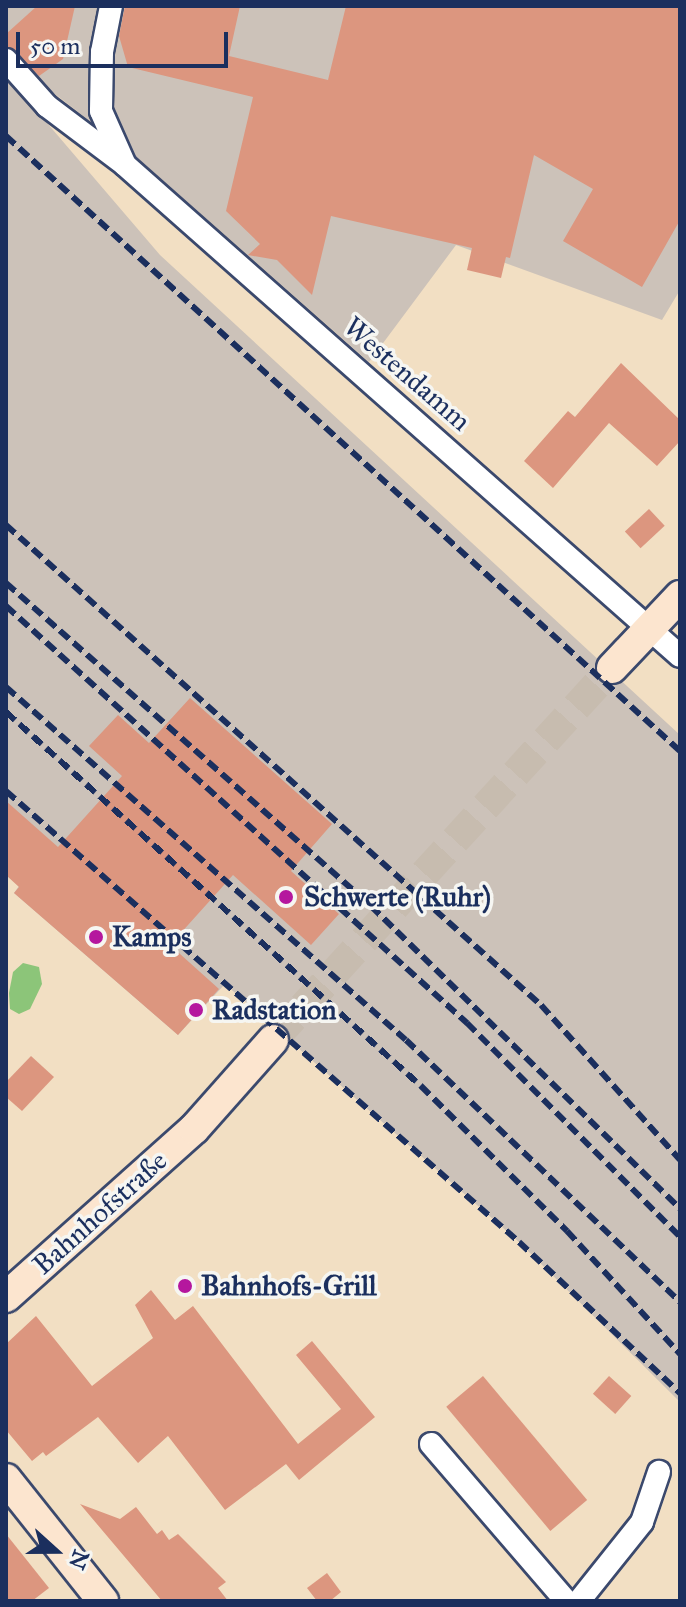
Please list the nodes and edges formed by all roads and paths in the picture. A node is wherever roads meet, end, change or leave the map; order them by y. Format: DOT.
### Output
graph roads {
  1 [pos="111,6"];
  2 [pos="6,60"];
  3 [pos="125,165"];
  4 [pos="680,596"];
  5 [pos="649,629"];
  6 [pos="680,656"];
  7 [pos="612,668"];
  8 [pos="273,1040"];
  9 [pos="6,1297"];
  10 [pos="431,1444"];
  11 [pos="659,1472"];
  12 [pos="6,1479"];
  13 [pos="103,1601"];
  14 [pos="566,1601"];
  15 [pos="579,1601"];
  1 -- 3 [label="street, Westendamm"];
  2 -- 3 [label="street, Westendamm"];
  3 -- 5 [label="street, Westendamm"];
  4 -- 5 [label="main road"];
  5 -- 6 [label="street, Westendamm"];
  5 -- 7 [label="main road"];
  8 -- 9 [label="main road, Bahnhofstraße"];
  10 -- 14 [label="street"];
  11 -- 15 [label="street"];
  12 -- 13 [label="main road"];
}
